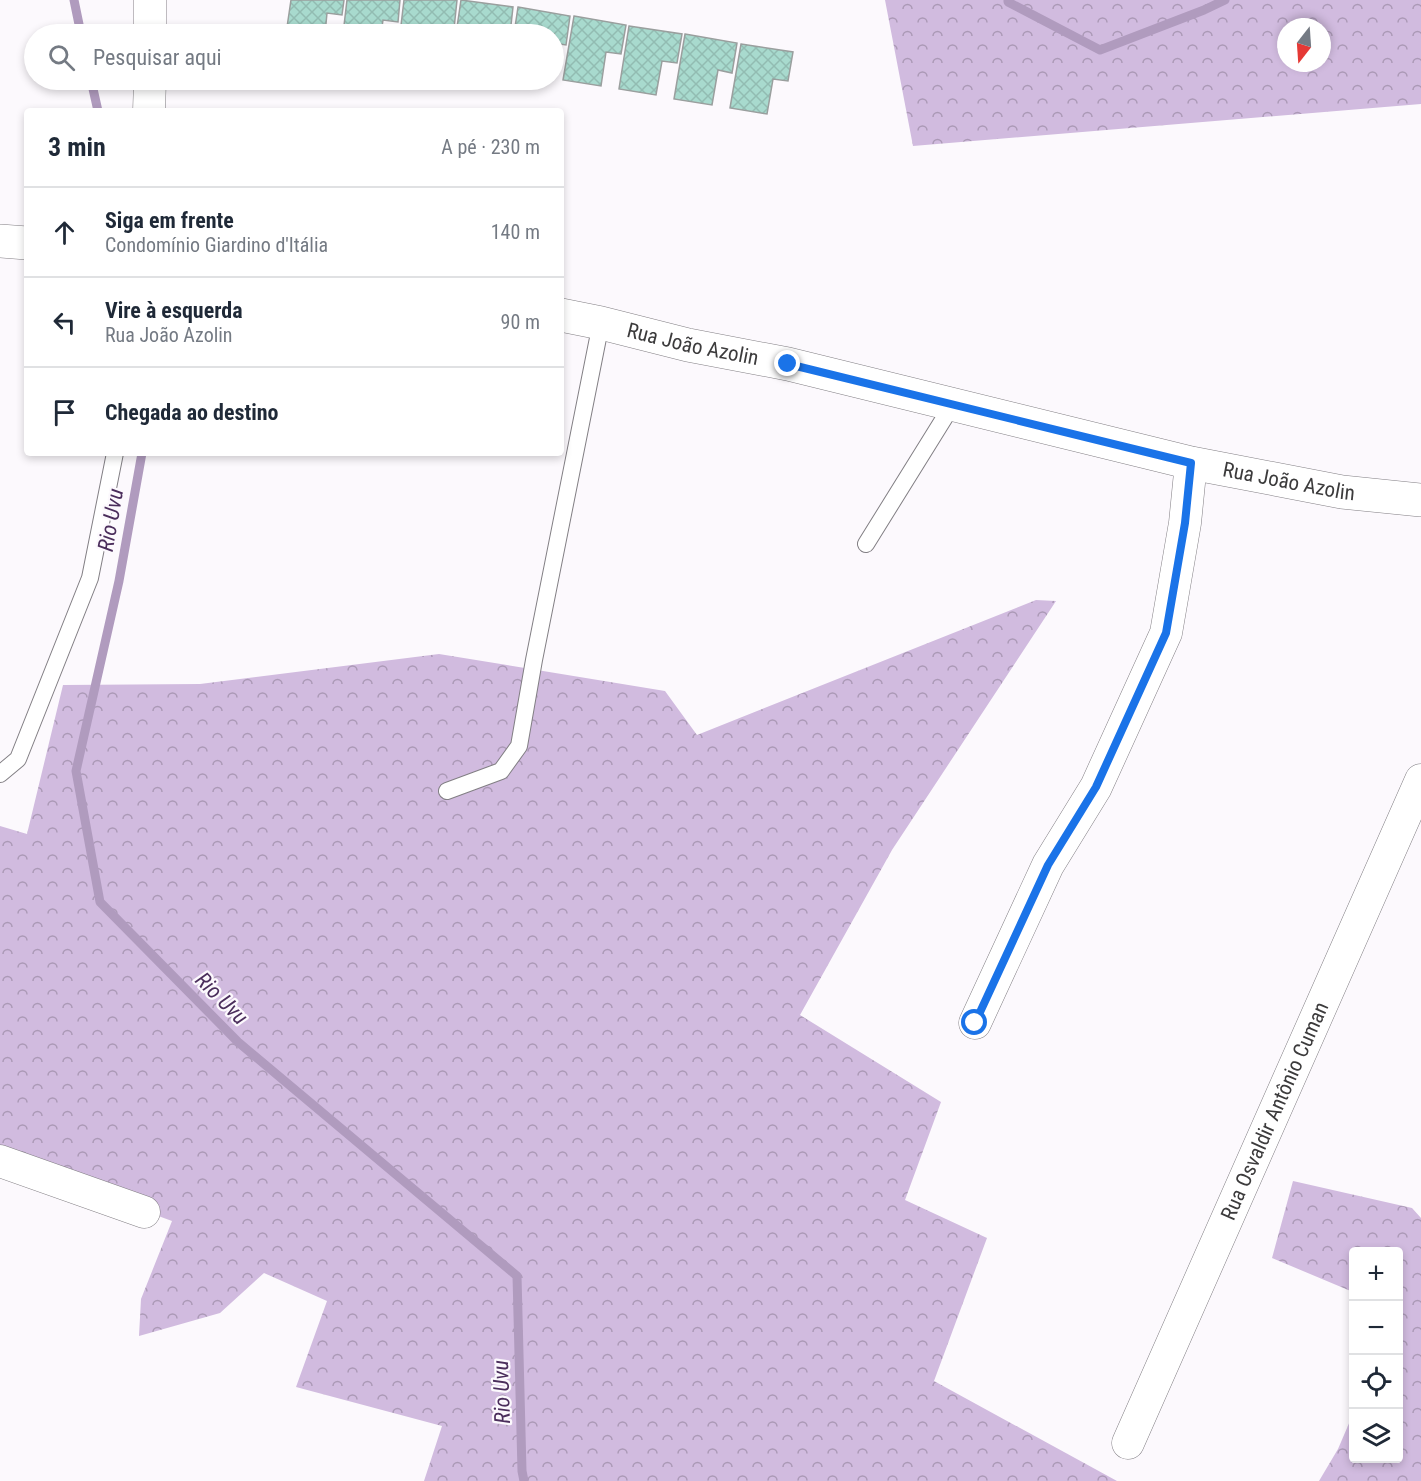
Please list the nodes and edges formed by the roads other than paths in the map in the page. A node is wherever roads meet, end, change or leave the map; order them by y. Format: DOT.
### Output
graph roads {
  1 [pos="150,0"];
  2 [pos="150,24"];
  3 [pos="150,90"];
  4 [pos="149,108"];
  5 [pos="0,241"];
  6 [pos="24,243"];
  7 [pos="564,316"];
  8 [pos="601,323"];
  9 [pos="952,404"];
  10 [pos="114,456"];
  11 [pos="1191,463"];
  12 [pos="1421,500"];
  13 [pos="866,544"];
  14 [pos="0,774"];
  15 [pos="1421,780"];
  16 [pos="447,791"];
  17 [pos="975,1023"];
  18 [pos="0,1161"];
  19 [pos="144,1212"];
  20 [pos="1128,1443"];
  1 -- 2 [label="street"];
  3 -- 4 [label="street"];
  5 -- 6 [label="street"];
  7 -- 8 [label="street, Rua João Azolin"];
  8 -- 9 [label="street, Rua João Azolin"];
  8 -- 16 [label="lane"];
  9 -- 11 [label="street, Rua João Azolin"];
  9 -- 13 [label="lane"];
  10 -- 14 [label="lane"];
  11 -- 12 [label="street, Rua João Azolin"];
  11 -- 17 [label="street"];
  15 -- 20 [label="street, Rua Osvaldir Antônio Cuman"];
  18 -- 19 [label="street"];
}
